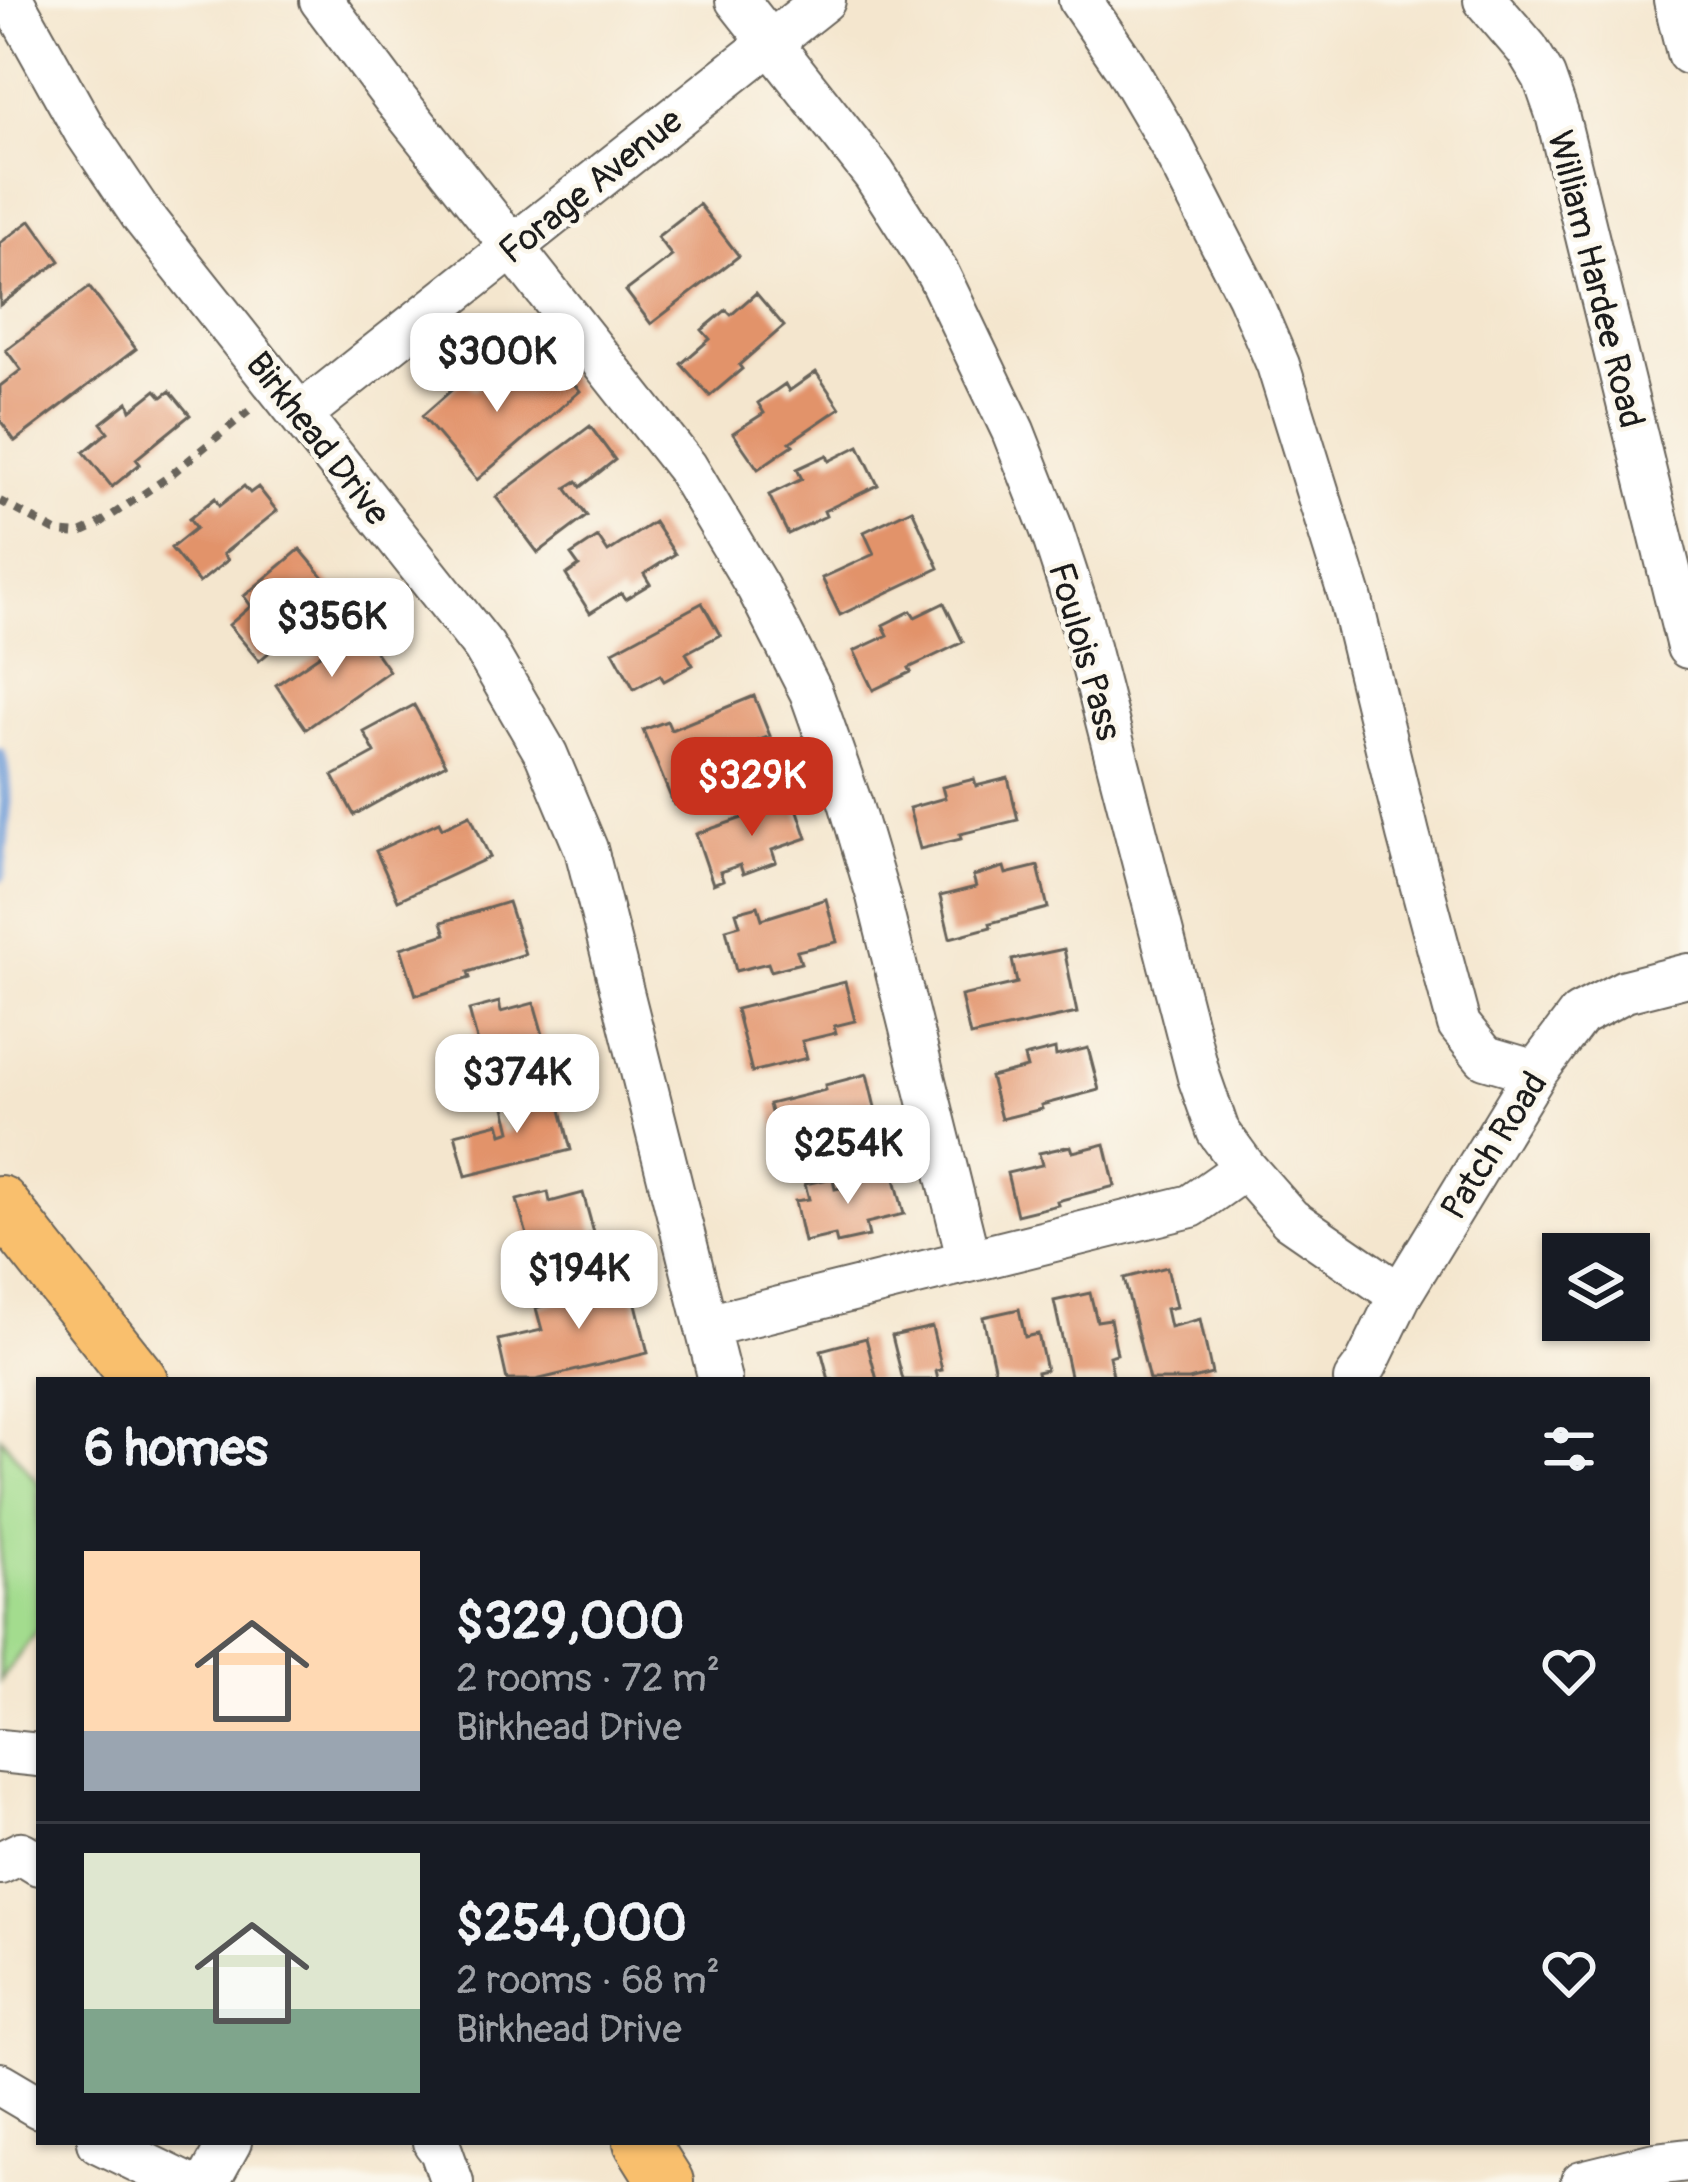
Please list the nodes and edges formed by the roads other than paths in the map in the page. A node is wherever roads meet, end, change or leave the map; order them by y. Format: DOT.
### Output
graph roads {
  1 [pos="12,0"];
  2 [pos="321,0"];
  3 [pos="737,0"];
  4 [pos="824,0"];
  5 [pos="1080,0"];
  6 [pos="1485,0"];
  7 [pos="1675,0"];
  8 [pos="770,41"];
  9 [pos="1688,53"];
  10 [pos="512,247"];
  11 [pos="290,402"];
  12 [pos="1688,647"];
  13 [pos="1688,975"];
  14 [pos="1536,1072"];
  15 [pos="1245,1168"];
  16 [pos="0,1203"];
  17 [pos="969,1261"];
  18 [pos="1400,1295"];
  19 [pos="707,1326"];
  20 [pos="138,1377"];
  21 [pos="719,1377"];
  22 [pos="1357,1377"];
  23 [pos="0,1750"];
  24 [pos="36,1755"];
  25 [pos="36,1862"];
  26 [pos="0,1863"];
  27 [pos="0,2084"];
  28 [pos="36,2105"];
  29 [pos="105,2145"];
  30 [pos="228,2145"];
  31 [pos="436,2145"];
  32 [pos="643,2145"];
  33 [pos="1688,2160"];
  34 [pos="182,2182"];
  35 [pos="208,2182"];
  36 [pos="452,2182"];
  37 [pos="665,2182"];
  38 [pos="1582,2182"];
  1 -- 11 [label="street, Birkhead Drive"];
  2 -- 10 [label="street"];
  3 -- 8 [label="street, Foulois Pass"];
  4 -- 8 [label="street, Forage Avenue"];
  5 -- 14 [label="street"];
  6 -- 12 [label="street, William Hardee Road"];
  7 -- 9 [label="street"];
  8 -- 10 [label="street, Forage Avenue"];
  8 -- 15 [label="street, Foulois Pass"];
  10 -- 11 [label="street, Forage Avenue"];
  10 -- 17 [label="street"];
  11 -- 19 [label="street, Birkhead Drive"];
  13 -- 14 [label="street, Patch Road"];
  14 -- 18 [label="street, Patch Road"];
  15 -- 17 [label="street"];
  15 -- 18 [label="street, Foulois Pass"];
  16 -- 20 [label="main road"];
  17 -- 19 [label="street"];
  18 -- 22 [label="street, Patch Road"];
  19 -- 21 [label="street, Birkhead Drive"];
  23 -- 24 [label="street"];
  25 -- 26 [label="street"];
  27 -- 28 [label="street"];
  29 -- 34 [label="street"];
  30 -- 35 [label="street"];
  31 -- 36 [label="street"];
  32 -- 37 [label="main road"];
  33 -- 38 [label="street"];
}
